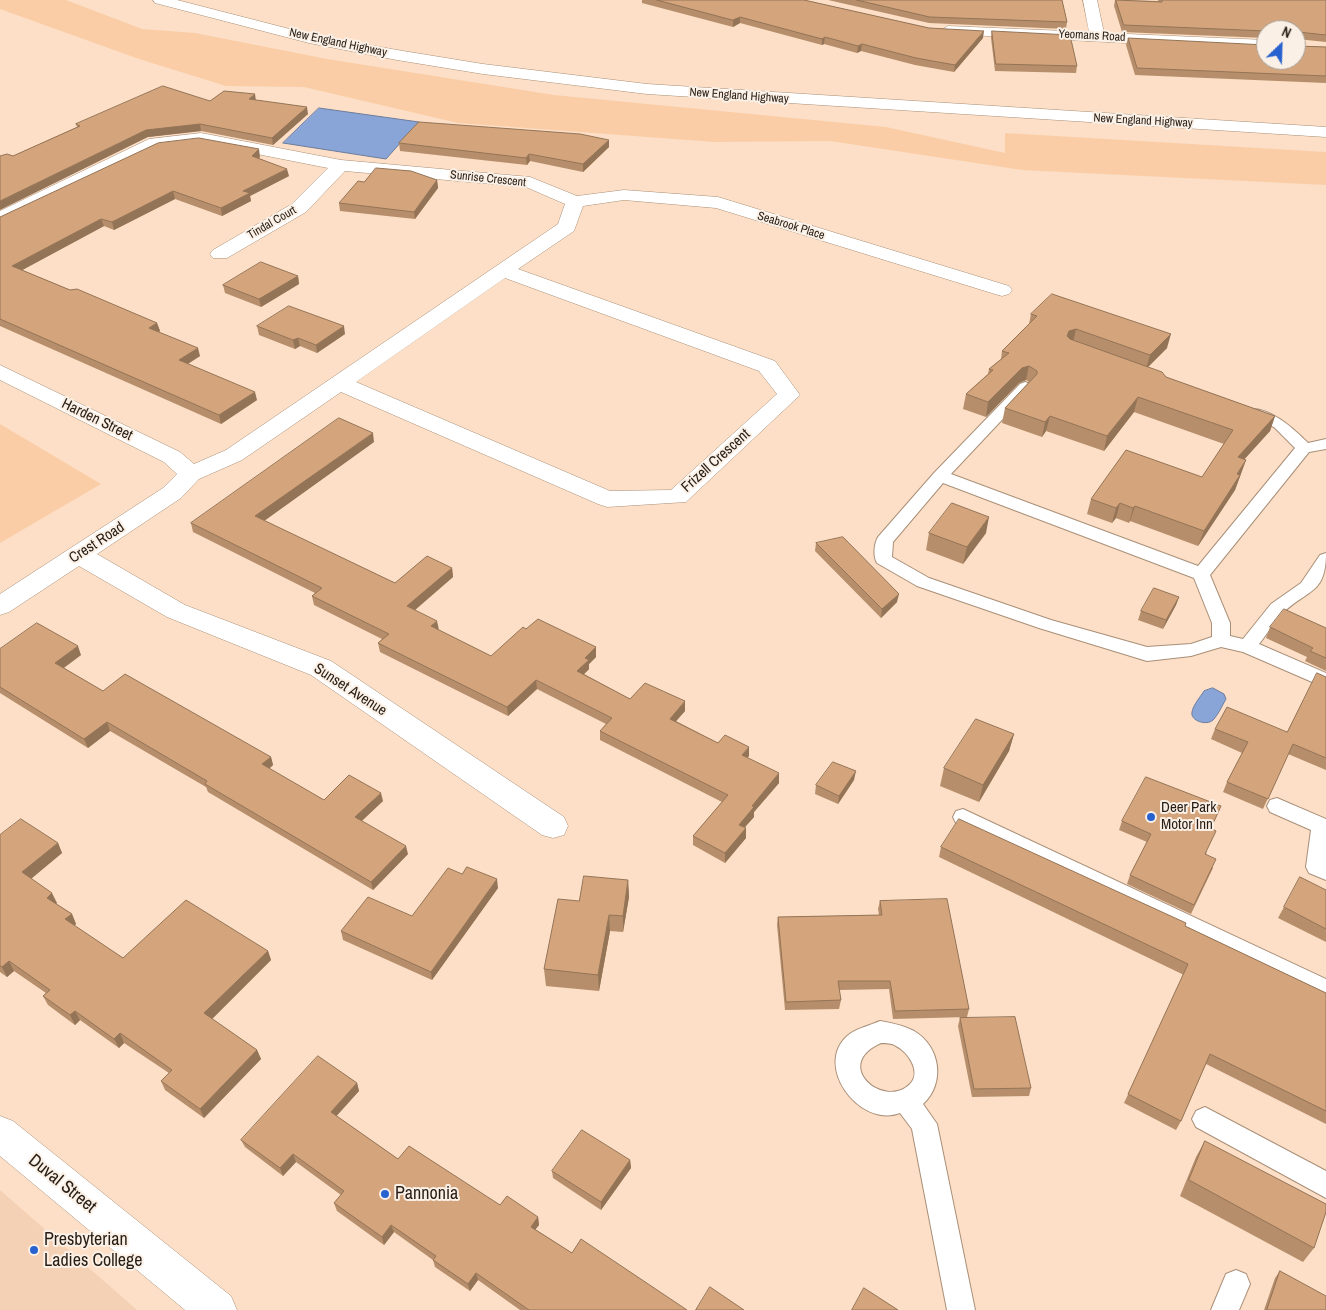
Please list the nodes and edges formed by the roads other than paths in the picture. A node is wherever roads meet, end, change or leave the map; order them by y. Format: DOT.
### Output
graph roads {
  1 [pos="160,0"];
  2 [pos="1090,0"];
  3 [pos="929,29"];
  4 [pos="1097,36"];
  5 [pos="1256,44"];
  6 [pos="1326,132"];
  7 [pos="341,165"];
  8 [pos="575,202"];
  9 [pos="0,218"];
  10 [pos="220,254"];
  11 [pos="504,270"];
  12 [pos="1002,290"];
  13 [pos="0,372"];
  14 [pos="340,383"];
  15 [pos="1025,387"];
  16 [pos="1235,408"];
  17 [pos="1326,444"];
  18 [pos="1304,448"];
  19 [pos="190,474"];
  20 [pos="940,476"];
  21 [pos="79,555"];
  22 [pos="1326,559"];
  23 [pos="1201,574"];
  24 [pos="0,606"];
  25 [pos="1221,641"];
  26 [pos="1247,646"];
  27 [pos="1326,682"];
  28 [pos="1277,806"];
  29 [pos="963,817"];
  30 [pos="553,826"];
  31 [pos="1326,871"];
  32 [pos="1326,990"];
  33 [pos="906,1101"];
  34 [pos="1205,1119"];
  35 [pos="0,1133"];
  36 [pos="1326,1185"];
  37 [pos="1236,1284"];
  38 [pos="217,1310"];
  39 [pos="961,1310"];
  40 [pos="1225,1310"];
  1 -- 6 [label="main road, New England Highway"];
  2 -- 4 [label="main road"];
  3 -- 4 [label="main road, Yeomans Road"];
  4 -- 5 [label="main road, Yeomans Road"];
  7 -- 8 [label="main road, Sunrise Crescent"];
  7 -- 9 [label="main road, Sunrise Crescent"];
  7 -- 10 [label="main road, Tindal Court"];
  8 -- 11 [label="main road"];
  8 -- 12 [label="main road, Seabrook Place"];
  11 -- 14 [label="main road"];
  11 -- 14 [label="main road, Frizell Crescent"];
  13 -- 19 [label="main road, Harden Street"];
  14 -- 19 [label="main road"];
  15 -- 20 [label="lane"];
  16 -- 18 [label="lane"];
  17 -- 18 [label="lane"];
  18 -- 23 [label="lane"];
  19 -- 21 [label="main road, Crest Road"];
  20 -- 23 [label="lane"];
  20 -- 25 [label="lane"];
  21 -- 24 [label="main road, Crest Road"];
  21 -- 30 [label="main road, Sunset Avenue"];
  22 -- 26 [label="lane"];
  23 -- 25 [label="lane"];
  25 -- 26 [label="lane"];
  26 -- 27 [label="lane"];
  28 -- 31 [label="lane"];
  29 -- 32 [label="lane"];
  33 -- 39 [label="lane"];
  34 -- 36 [label="lane"];
  35 -- 38 [label="main road, Duval Street"];
  37 -- 40 [label="lane"];
}
